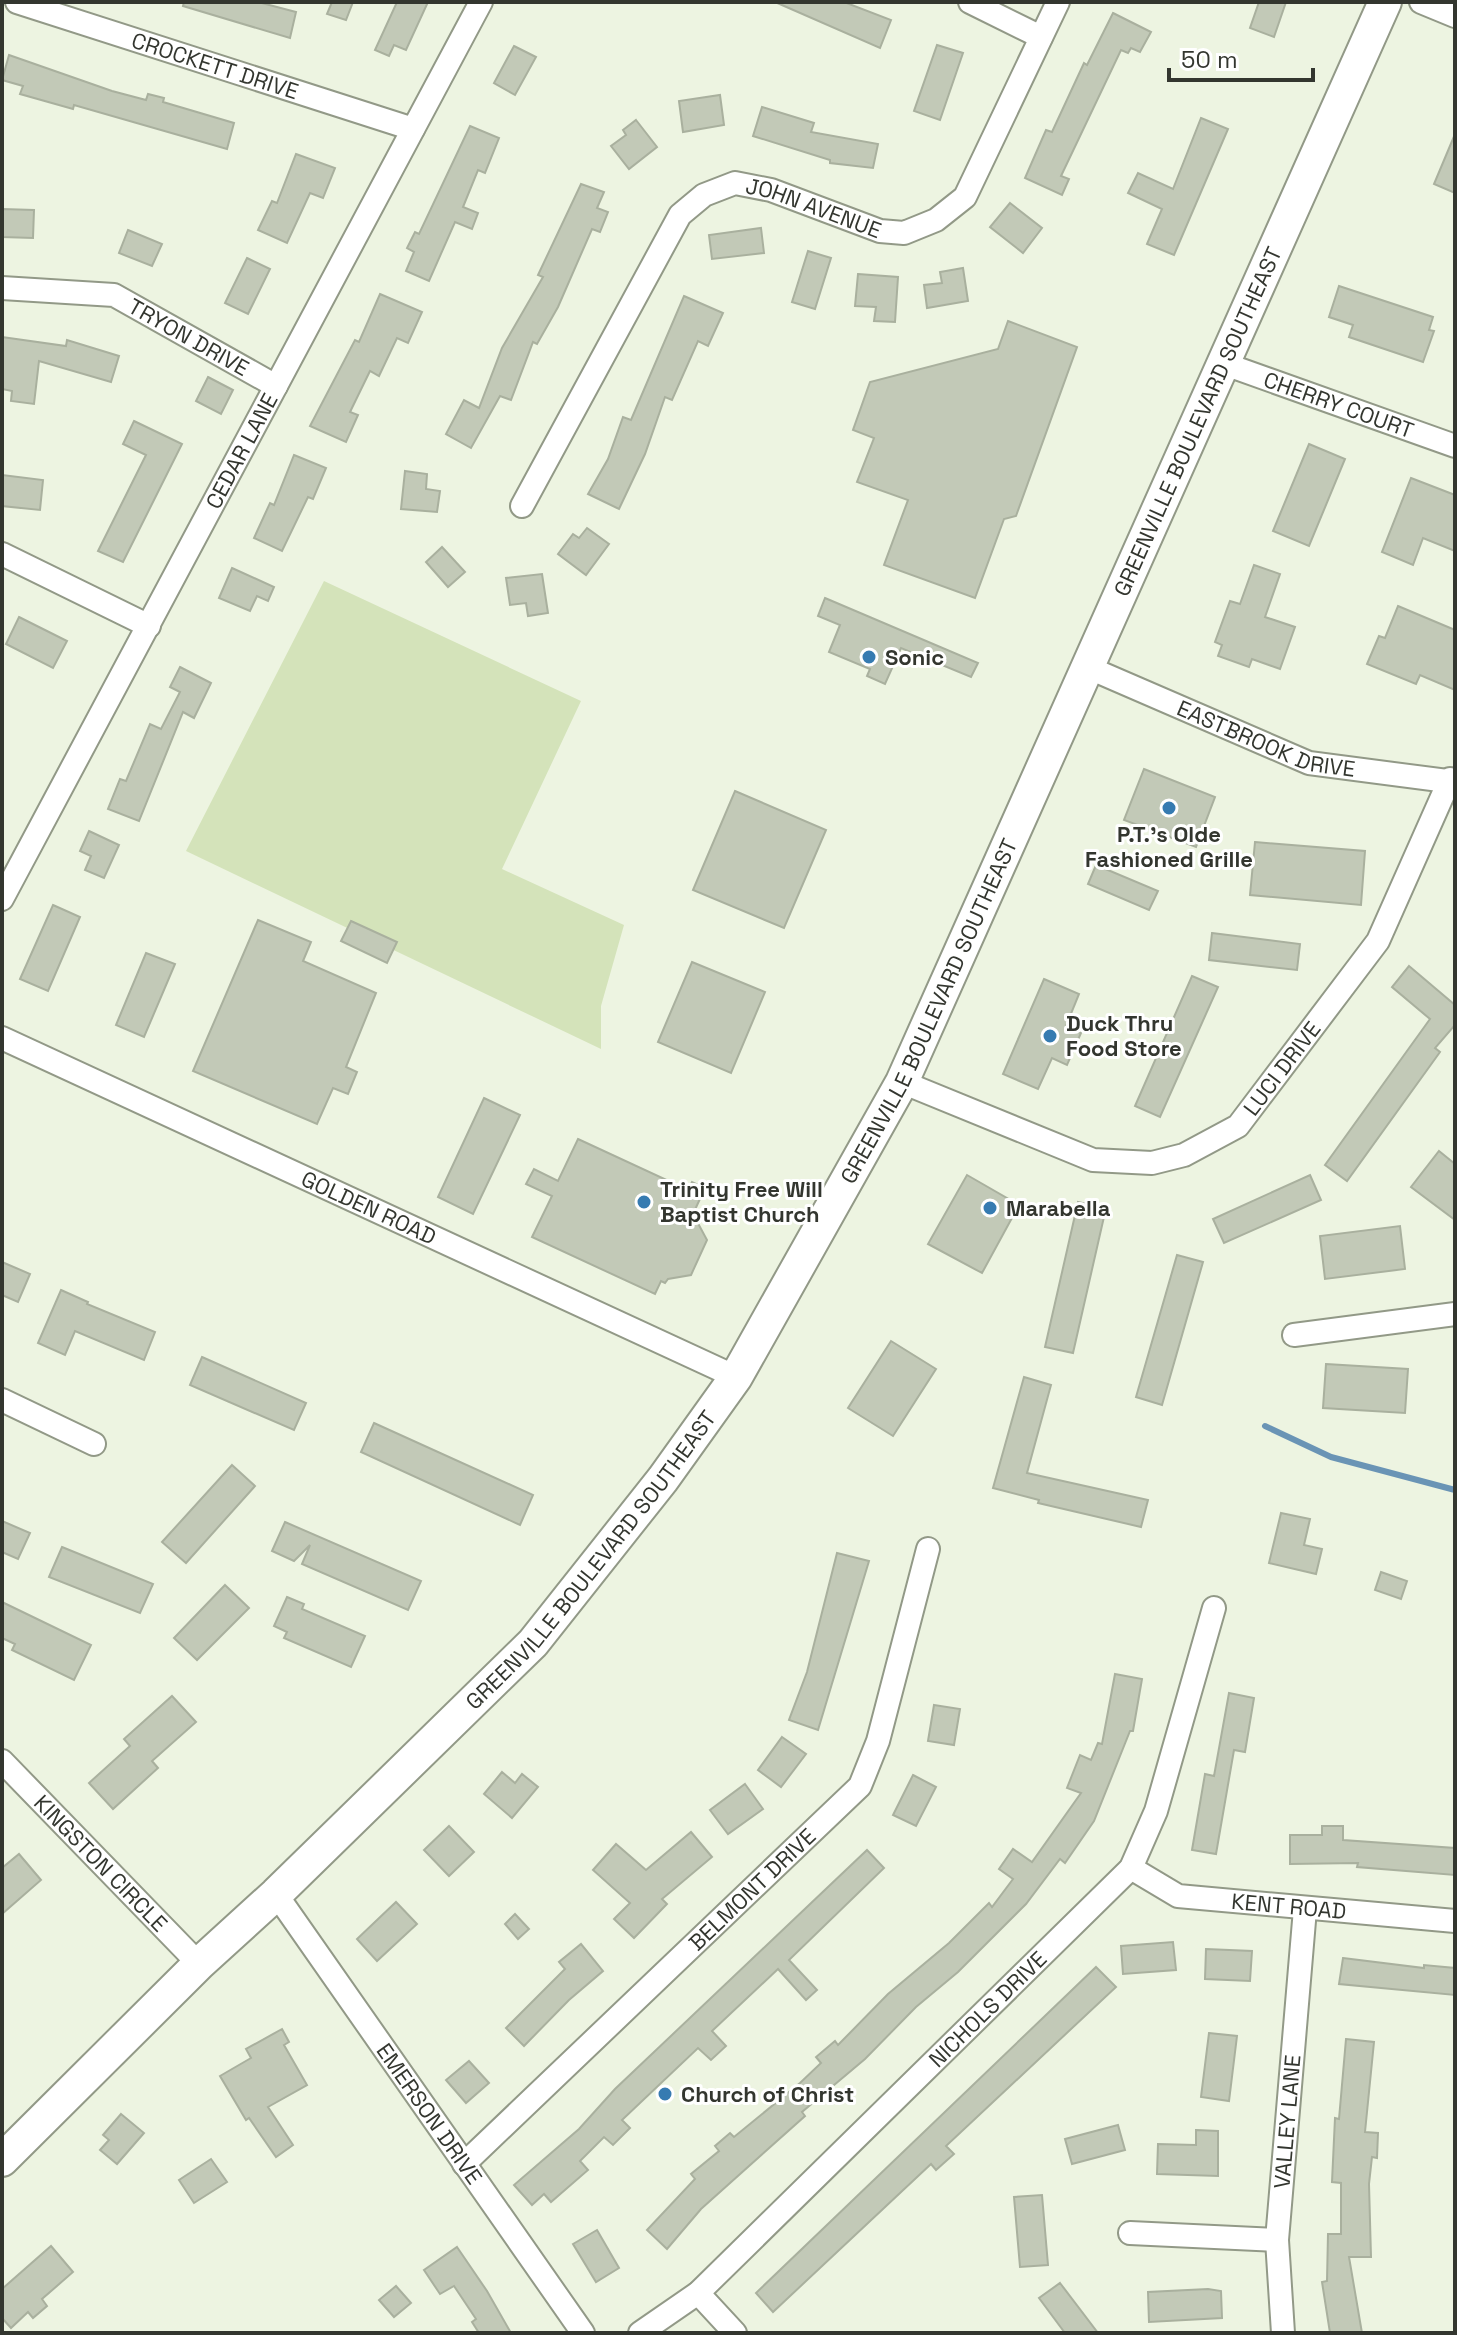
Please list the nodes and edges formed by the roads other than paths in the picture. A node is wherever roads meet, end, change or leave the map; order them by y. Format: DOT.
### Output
graph roads {
  1 [pos="17,2"];
  2 [pos="481,2"];
  3 [pos="970,2"];
  4 [pos="1058,2"];
  5 [pos="1385,2"];
  6 [pos="1421,2"];
  7 [pos="46,7"];
  8 [pos="1455,16"];
  9 [pos="1041,37"];
  10 [pos="413,129"];
  11 [pos="2,288"];
  12 [pos="1222,363"];
  13 [pos="276,386"];
  14 [pos="1455,446"];
  15 [pos="522,506"];
  16 [pos="2,554"];
  17 [pos="149,626"];
  18 [pos="1087,667"];
  19 [pos="1452,781"];
  20 [pos="2,899"];
  21 [pos="2,1038"];
  22 [pos="902,1082"];
  23 [pos="1455,1314"];
  24 [pos="1294,1335"];
  25 [pos="736,1377"];
  26 [pos="2,1400"];
  27 [pos="94,1444"];
  28 [pos="928,1549"];
  29 [pos="1214,1608"];
  30 [pos="2,1761"];
  31 [pos="1131,1868"];
  32 [pos="276,1894"];
  33 [pos="1305,1909"];
  34 [pos="1455,1921"];
  35 [pos="199,1964"];
  36 [pos="2,2160"];
  37 [pos="464,2164"];
  38 [pos="1130,2233"];
  39 [pos="1277,2240"];
  40 [pos="698,2293"];
  41 [pos="583,2333"];
  42 [pos="640,2333"];
  43 [pos="735,2333"];
  44 [pos="1283,2333"];
  1 -- 7 [label="street, CROCKETT DRIVE"];
  2 -- 10 [label="street, CEDAR LANE"];
  3 -- 9 [label="street"];
  4 -- 9 [label="street, JOHN AVENUE"];
  5 -- 12 [label="highway, GREENVILLE BOULEVARD SOUTHEAST"];
  6 -- 8 [label="street"];
  7 -- 10 [label="street, CROCKETT DRIVE"];
  9 -- 15 [label="street, JOHN AVENUE"];
  10 -- 13 [label="street, CEDAR LANE"];
  11 -- 13 [label="street, TRYON DRIVE"];
  12 -- 14 [label="street, CHERRY COURT"];
  12 -- 18 [label="highway, GREENVILLE BOULEVARD SOUTHEAST"];
  13 -- 17 [label="street, CEDAR LANE"];
  16 -- 17 [label="street"];
  17 -- 20 [label="street, CEDAR LANE"];
  18 -- 19 [label="street, EASTBROOK DRIVE"];
  18 -- 22 [label="highway, GREENVILLE BOULEVARD SOUTHEAST"];
  19 -- 22 [label="street, LUCI DRIVE"];
  21 -- 25 [label="street, GOLDEN ROAD"];
  22 -- 25 [label="highway, GREENVILLE BOULEVARD SOUTHEAST"];
  23 -- 24 [label="street"];
  25 -- 32 [label="highway, GREENVILLE BOULEVARD SOUTHEAST"];
  26 -- 27 [label="street"];
  28 -- 37 [label="street, BELMONT DRIVE"];
  29 -- 31 [label="street, NICHOLS DRIVE"];
  30 -- 35 [label="street, KINGSTON CIRCLE"];
  31 -- 33 [label="street, KENT ROAD"];
  31 -- 40 [label="street, NICHOLS DRIVE"];
  32 -- 35 [label="highway, GREENVILLE BOULEVARD SOUTHEAST"];
  32 -- 37 [label="street, EMERSON DRIVE"];
  33 -- 34 [label="street, KENT ROAD"];
  33 -- 39 [label="street, VALLEY LANE"];
  35 -- 36 [label="highway, GREENVILLE BOULEVARD SOUTHEAST"];
  37 -- 41 [label="street, EMERSON DRIVE"];
  38 -- 39 [label="street"];
  39 -- 44 [label="street, VALLEY LANE"];
  40 -- 42 [label="street, NICHOLS DRIVE"];
  40 -- 43 [label="street"];
}
